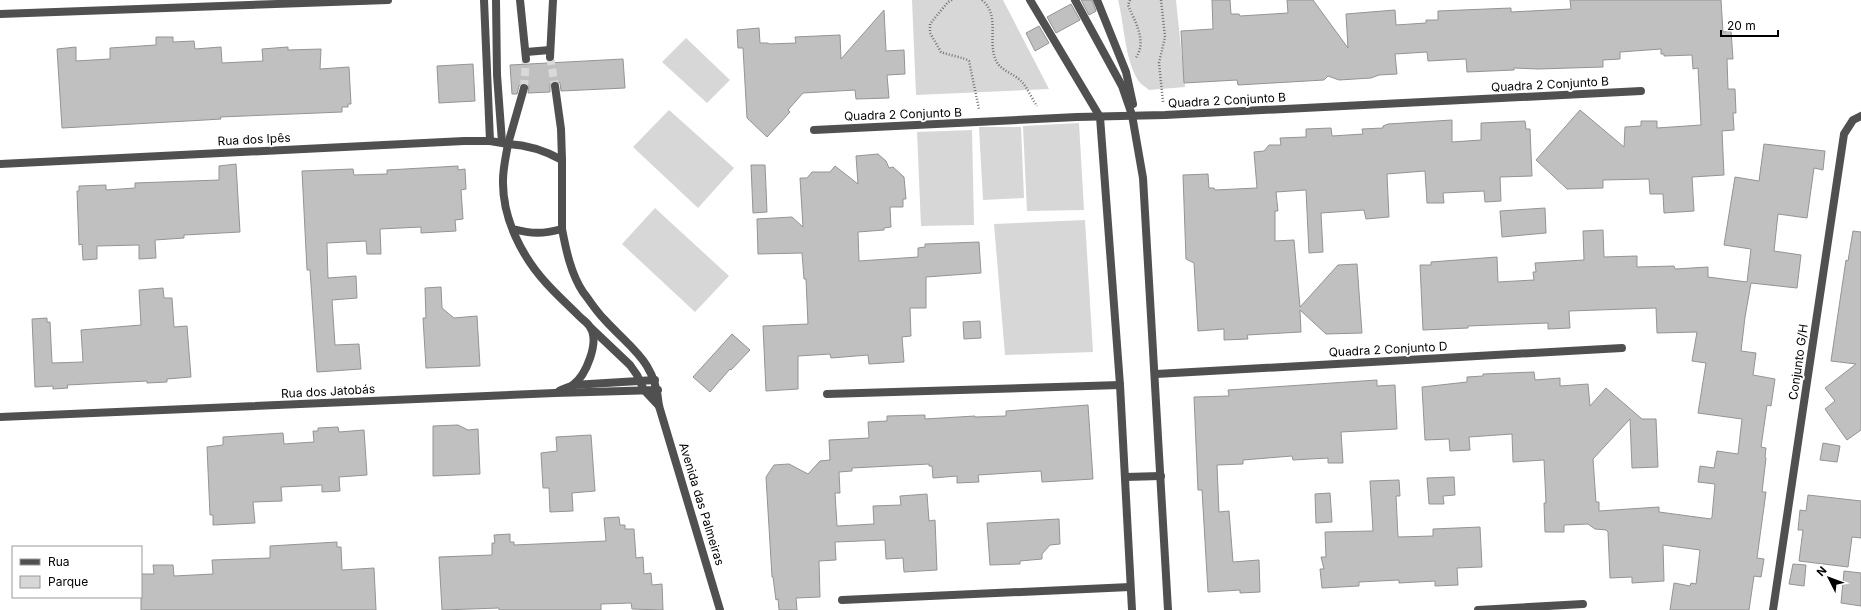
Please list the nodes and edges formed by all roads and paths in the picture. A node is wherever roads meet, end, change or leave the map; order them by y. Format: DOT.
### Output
graph roads {
  1 [pos="388,0"];
  2 [pos="484,0"];
  3 [pos="496,0"];
  4 [pos="520,0"];
  5 [pos="553,0"];
  6 [pos="952,0"];
  7 [pos="982,0"];
  8 [pos="1030,0"];
  9 [pos="1075,0"];
  10 [pos="1097,0"];
  11 [pos="1130,0"];
  12 [pos="1161,0"];
  13 [pos="0,14"];
  14 [pos="1126,72"];
  15 [pos="555,86"];
  16 [pos="524,88"];
  17 [pos="1641,91"];
  18 [pos="1134,115"];
  19 [pos="1165,115"];
  20 [pos="1861,116"];
  21 [pos="1100,117"];
  22 [pos="1044,119"];
  23 [pos="982,123"];
  24 [pos="814,130"];
  25 [pos="490,141"];
  26 [pos="505,143"];
  27 [pos="562,160"];
  28 [pos="0,164"];
  29 [pos="513,228"];
  30 [pos="562,229"];
  31 [pos="591,328"];
  32 [pos="1622,348"];
  33 [pos="1156,374"];
  34 [pos="655,380"];
  35 [pos="640,381"];
  36 [pos="573,384"];
  37 [pos="1120,385"];
  38 [pos="644,390"];
  39 [pos="658,390"];
  40 [pos="554,393"];
  41 [pos="826,394"];
  42 [pos="660,406"];
  43 [pos="0,417"];
  44 [pos="1126,476"];
  45 [pos="1161,476"];
  46 [pos="1130,587"];
  47 [pos="842,600"];
  48 [pos="1583,604"];
  49 [pos="720,610"];
  50 [pos="1132,610"];
  51 [pos="1168,610"];
  52 [pos="1478,610"];
  53 [pos="1773,610"];
  1 -- 13 [label="street"];
  2 -- 25 [label="street"];
  3 -- 26 [label="street"];
  4 -- 5 [label="street"];
  6 -- 23 [label="path"];
  7 -- 22 [label="path"];
  8 -- 21 [label="street"];
  9 -- 18 [label="street"];
  10 -- 14 [label="street"];
  11 -- 14 [label="path"];
  12 -- 19 [label="path"];
  14 -- 18 [label="street"];
  15 -- 27 [label="street, Avenida das Palmeiras"];
  16 -- 26 [label="street, Avenida das Palmeiras"];
  17 -- 19 [label="street, Quadra 2 Conjunto B"];
  18 -- 19 [label="street, Quadra 2 Conjunto B"];
  18 -- 21 [label="street, Quadra 2 Conjunto B"];
  18 -- 33 [label="street"];
  20 -- 53 [label="street, Conjunto G/H"];
  21 -- 22 [label="street, Quadra 2 Conjunto B"];
  21 -- 37 [label="street"];
  22 -- 23 [label="street, Quadra 2 Conjunto B"];
  23 -- 24 [label="street, Quadra 2 Conjunto B"];
  25 -- 26 [label="street, Rua dos Ipês"];
  25 -- 28 [label="street, Rua dos Ipês"];
  26 -- 27 [label="street"];
  26 -- 29 [label="street, Avenida das Palmeiras"];
  27 -- 30 [label="street, Avenida das Palmeiras"];
  29 -- 30 [label="street"];
  29 -- 31 [label="street, Avenida das Palmeiras"];
  30 -- 34 [label="street, Avenida das Palmeiras"];
  31 -- 35 [label="street, Avenida das Palmeiras"];
  31 -- 36 [label="street"];
  32 -- 33 [label="street, Quadra 2 Conjunto D"];
  33 -- 45 [label="street"];
  34 -- 35 [label="street"];
  34 -- 39 [label="street, Avenida das Palmeiras"];
  35 -- 36 [label="street"];
  35 -- 38 [label="street, Avenida das Palmeiras"];
  36 -- 40 [label="street"];
  37 -- 41 [label="street"];
  37 -- 44 [label="street"];
  38 -- 39 [label="street, Rua dos Jatobás"];
  38 -- 40 [label="street, Rua dos Jatobás"];
  38 -- 42 [label="street, Avenida das Palmeiras"];
  39 -- 42 [label="street, Avenida das Palmeiras"];
  40 -- 43 [label="street, Rua dos Jatobás"];
  42 -- 49 [label="street, Avenida das Palmeiras"];
  44 -- 45 [label="street"];
  44 -- 46 [label="street"];
  45 -- 51 [label="street"];
  46 -- 47 [label="street"];
  46 -- 50 [label="street"];
  48 -- 52 [label="street"];
}
